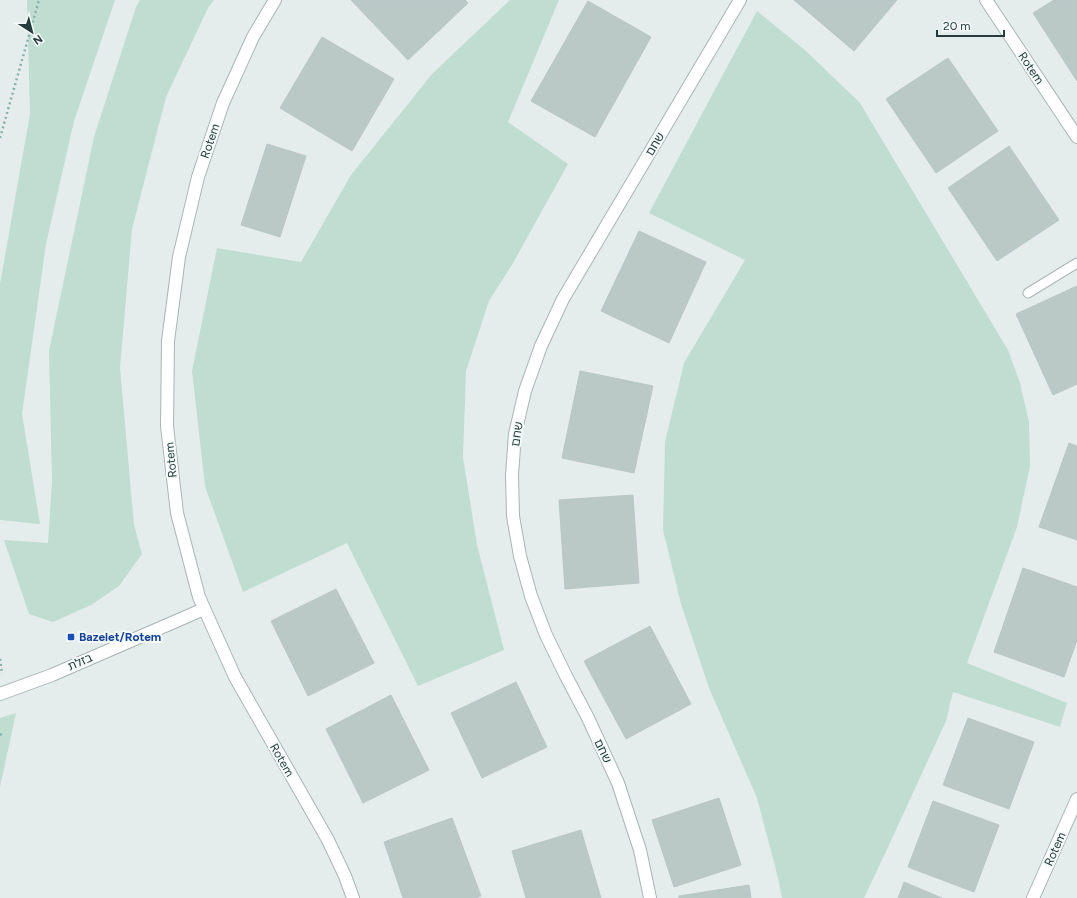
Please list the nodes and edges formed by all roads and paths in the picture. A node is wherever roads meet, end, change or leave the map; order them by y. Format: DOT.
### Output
graph roads {
  1 [pos="39,0"];
  2 [pos="275,0"];
  3 [pos="740,0"];
  4 [pos="986,0"];
  5 [pos="1077,136"];
  6 [pos="0,138"];
  7 [pos="1077,263"];
  8 [pos="1028,293"];
  9 [pos="204,608"];
  10 [pos="0,694"];
  11 [pos="1077,799"];
  12 [pos="353,898"];
  13 [pos="650,898"];
  14 [pos="1033,898"];
  1 -- 6 [label="path"];
  2 -- 9 [label="street, Rotem"];
  3 -- 13 [label="street, שחם"];
  4 -- 5 [label="street, Rotem"];
  7 -- 8 [label="lane"];
  9 -- 10 [label="street, בזלת"];
  9 -- 12 [label="street, Rotem"];
  11 -- 14 [label="street, Rotem"];
}
